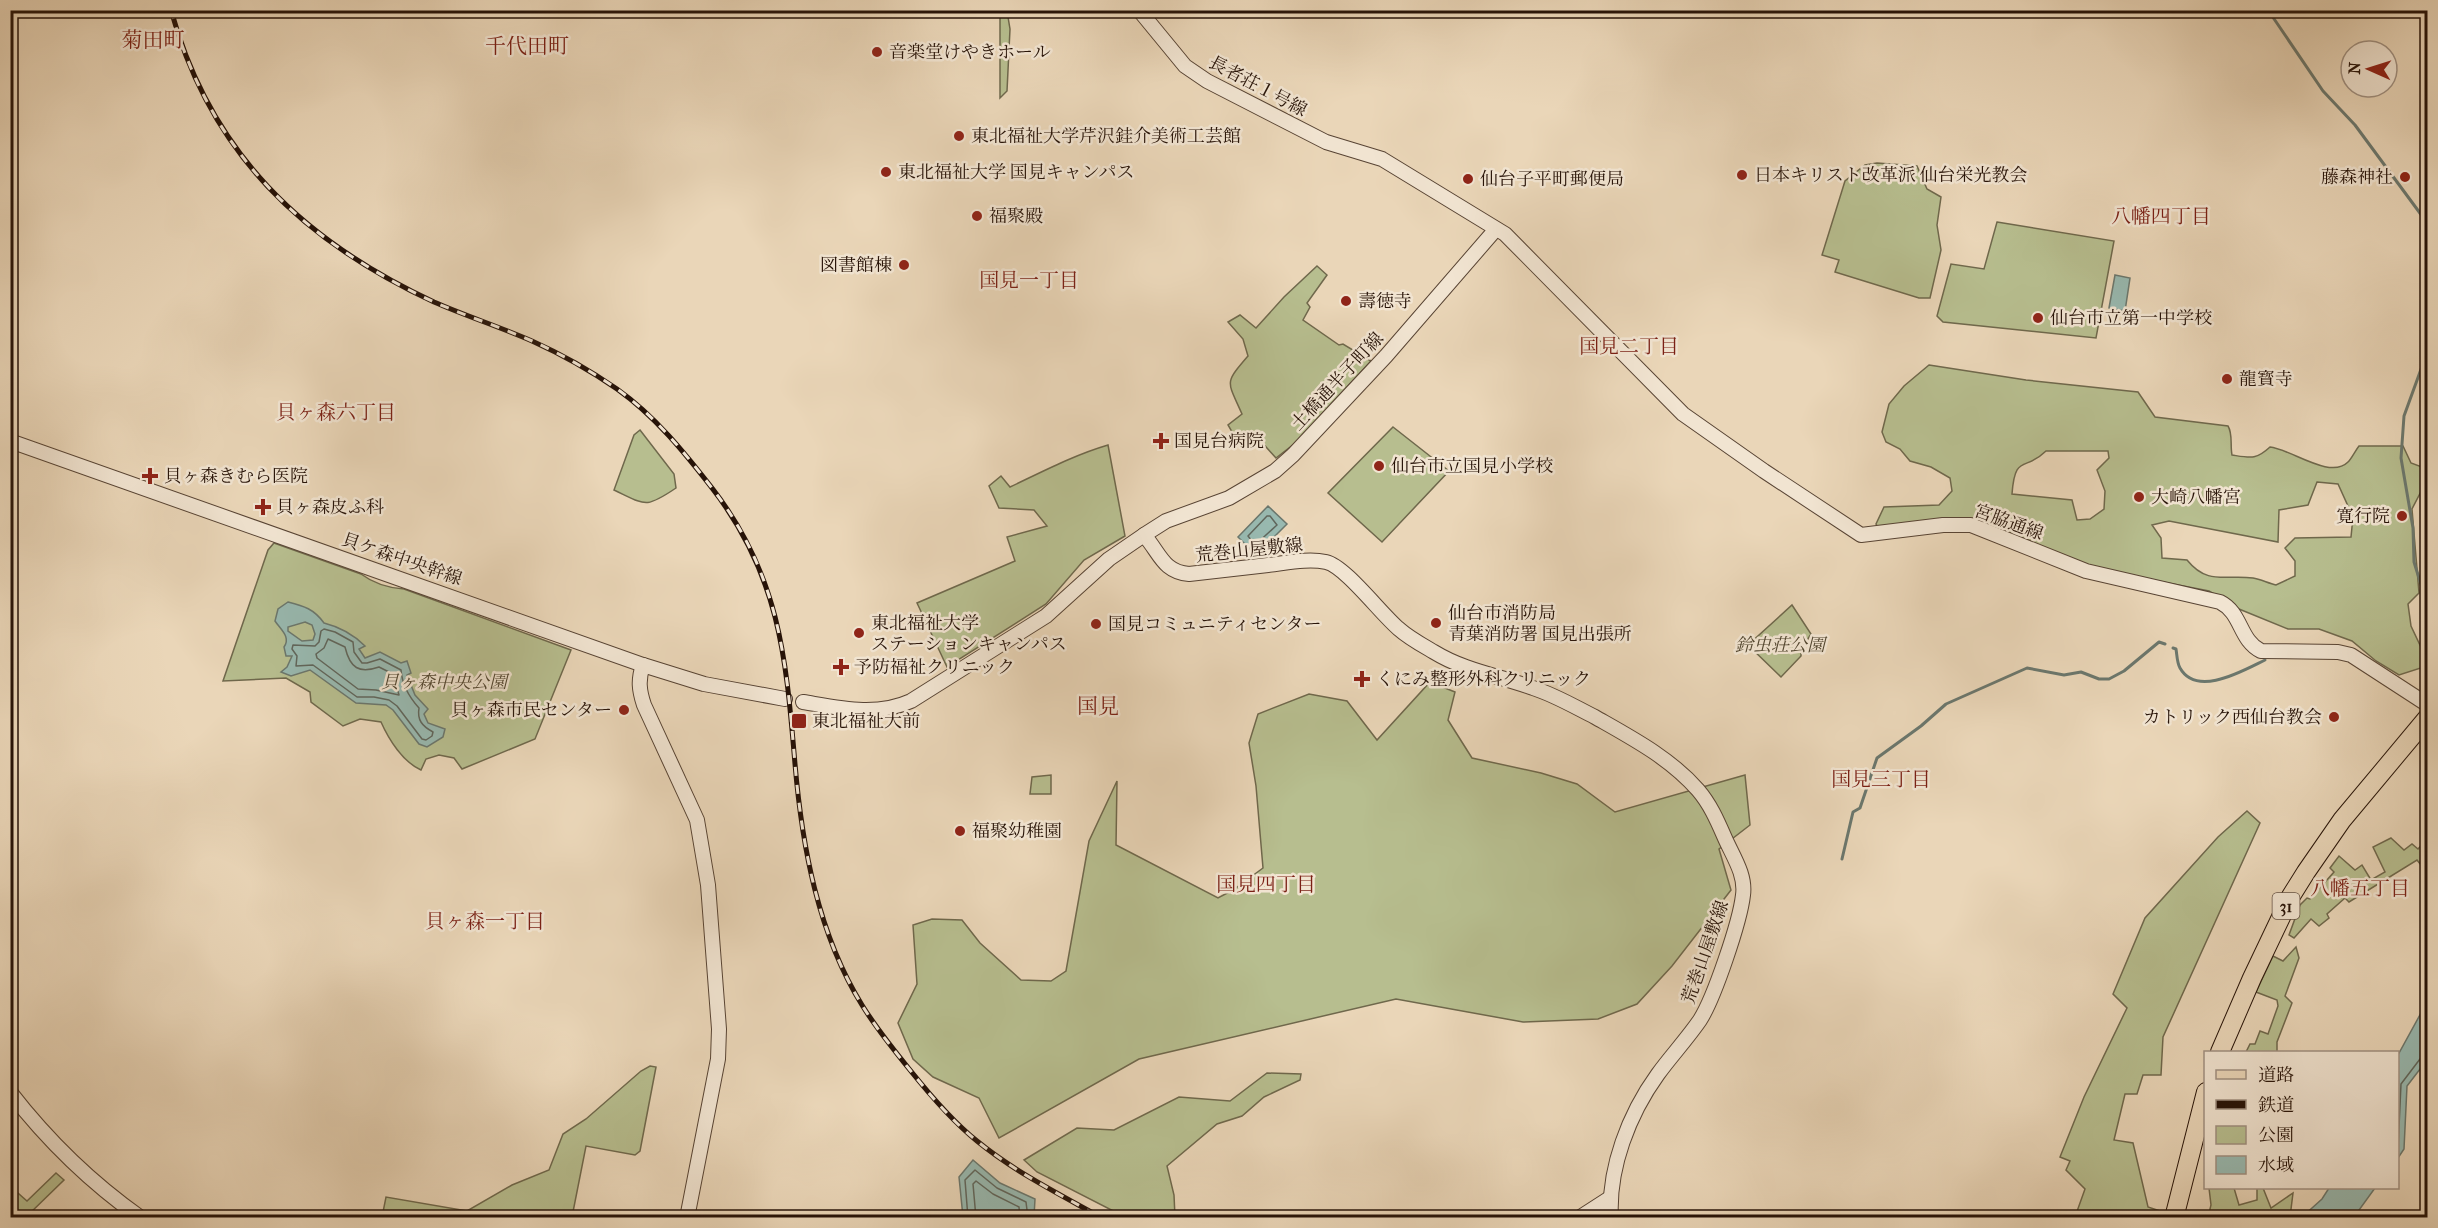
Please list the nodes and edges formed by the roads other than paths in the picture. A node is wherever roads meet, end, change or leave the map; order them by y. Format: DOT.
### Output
graph roads {
  1 [pos="1139,10"];
  2 [pos="1496,229"];
  3 [pos="10,441"];
  4 [pos="1144,535"];
  5 [pos="643,665"];
  6 [pos="785,699"];
  7 [pos="802,702"];
  8 [pos="2427,705"];
  9 [pos="2427,717"];
  10 [pos="2221,1051"];
  11 [pos="10,1092"];
  12 [pos="2204,1096"];
  13 [pos="1610,1198"];
  14 [pos="141,1218"];
  15 [pos="687,1218"];
  16 [pos="1579,1218"];
  17 [pos="1611,1218"];
  18 [pos="2174,1218"];
  1 -- 2 [label="street, 長者荘１号線"];
  2 -- 4 [label="street, 土橋通半子町線"];
  2 -- 8 [label="street, 宮脇通線"];
  3 -- 5 [label="street, 貝ケ森中央幹線"];
  4 -- 7 [label="street, 土橋通半子町線"];
  4 -- 13 [label="street, 荒巻山屋敷線"];
  5 -- 6 [label="street, 貝ケ森中央幹線"];
  5 -- 15 [label="street"];
  9 -- 10 [label="main road, 31"];
  11 -- 14 [label="street"];
  12 -- 18 [label="main road"];
  13 -- 16 [label="street"];
  13 -- 17 [label="street, 荒巻山屋敷線"];
}
